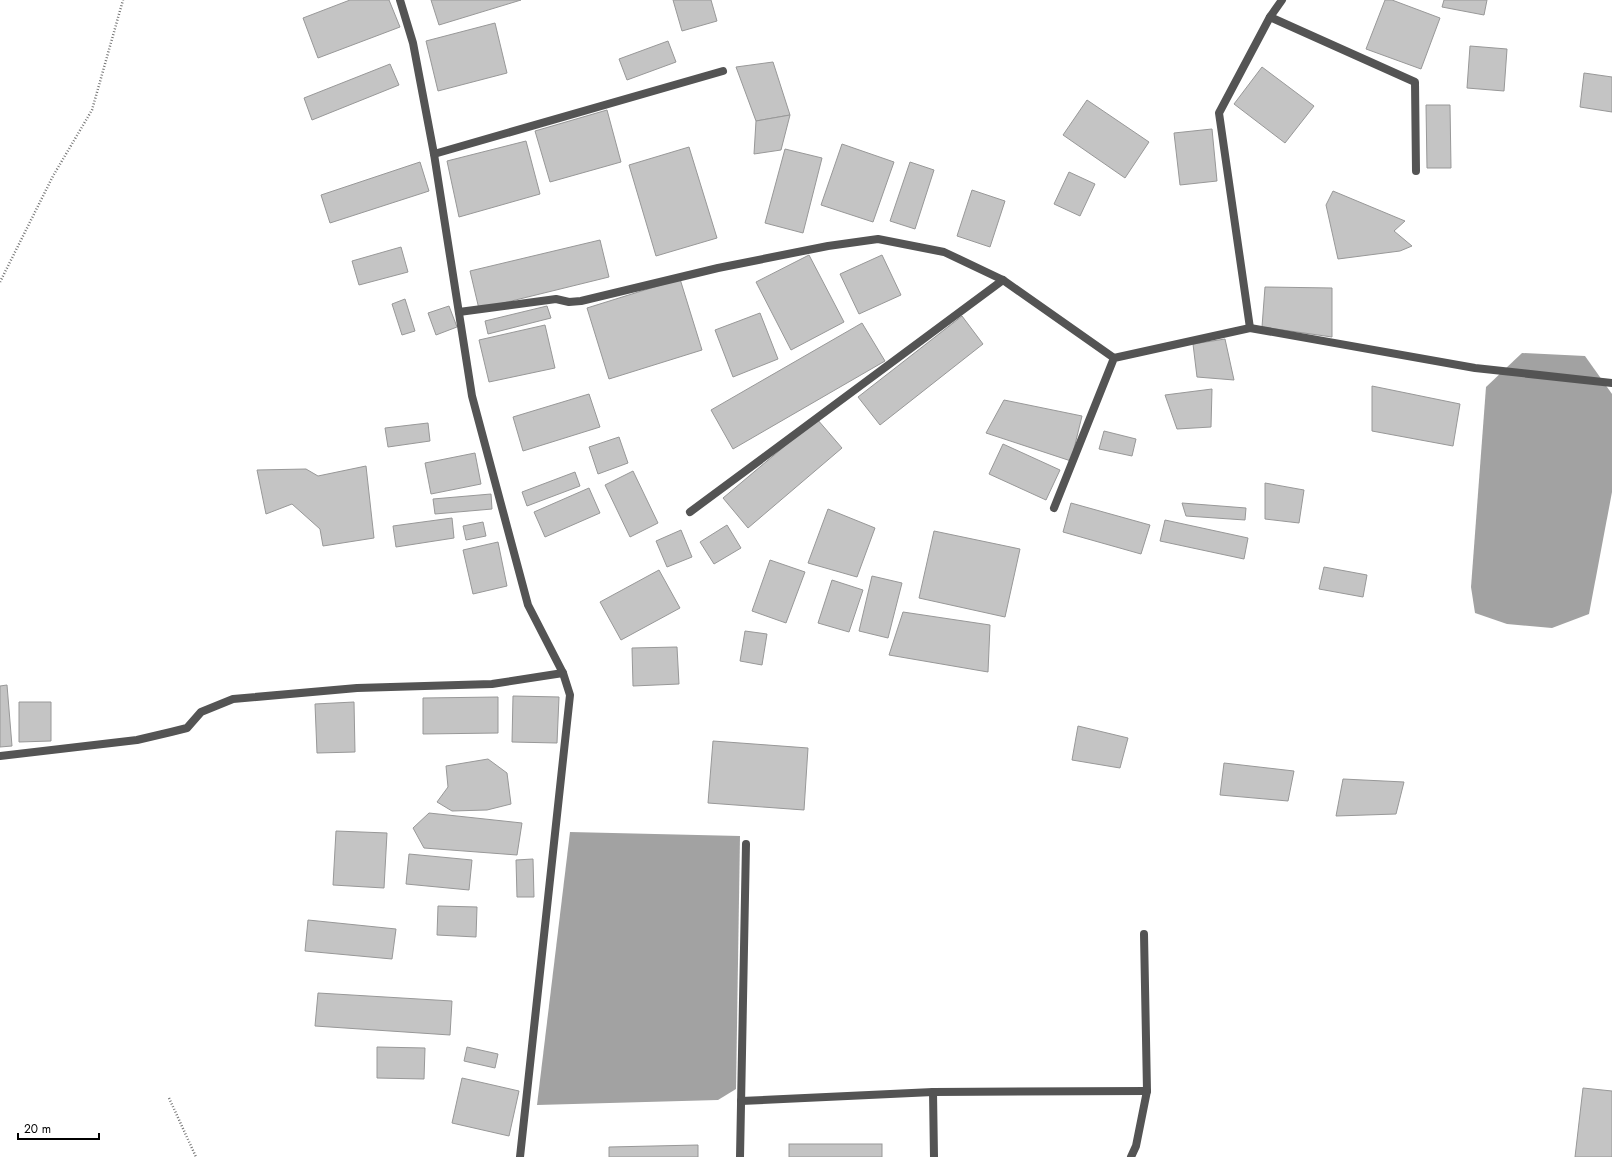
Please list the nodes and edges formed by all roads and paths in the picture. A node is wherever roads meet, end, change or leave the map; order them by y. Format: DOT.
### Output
graph roads {
  1 [pos="124,0"];
  2 [pos="400,0"];
  3 [pos="1282,0"];
  4 [pos="1270,17"];
  5 [pos="723,71"];
  6 [pos="434,154"];
  7 [pos="1416,171"];
  8 [pos="1003,280"];
  9 [pos="0,282"];
  10 [pos="459,312"];
  11 [pos="1250,328"];
  12 [pos="1114,358"];
  13 [pos="1612,383"];
  14 [pos="1054,508"];
  15 [pos="690,512"];
  16 [pos="563,673"];
  17 [pos="0,756"];
  18 [pos="746,844"];
  19 [pos="1144,934"];
  20 [pos="1147,1091"];
  21 [pos="933,1092"];
  22 [pos="169,1098"];
  23 [pos="741,1101"];
  24 [pos="196,1157"];
  25 [pos="520,1157"];
  26 [pos="740,1157"];
  27 [pos="934,1157"];
  28 [pos="1131,1157"];
  1 -- 9 [label="path"];
  2 -- 6 [label="street"];
  3 -- 4 [label="street"];
  4 -- 7 [label="street"];
  4 -- 11 [label="street"];
  5 -- 6 [label="street"];
  6 -- 10 [label="street"];
  8 -- 10 [label="street"];
  8 -- 12 [label="street"];
  8 -- 15 [label="street"];
  10 -- 16 [label="street"];
  11 -- 12 [label="street"];
  11 -- 13 [label="street"];
  12 -- 14 [label="street"];
  16 -- 17 [label="street"];
  16 -- 25 [label="street"];
  18 -- 23 [label="street"];
  19 -- 20 [label="street"];
  20 -- 21 [label="street"];
  20 -- 28 [label="street"];
  21 -- 23 [label="street"];
  21 -- 27 [label="street"];
  22 -- 24 [label="path"];
  23 -- 26 [label="street"];
}
